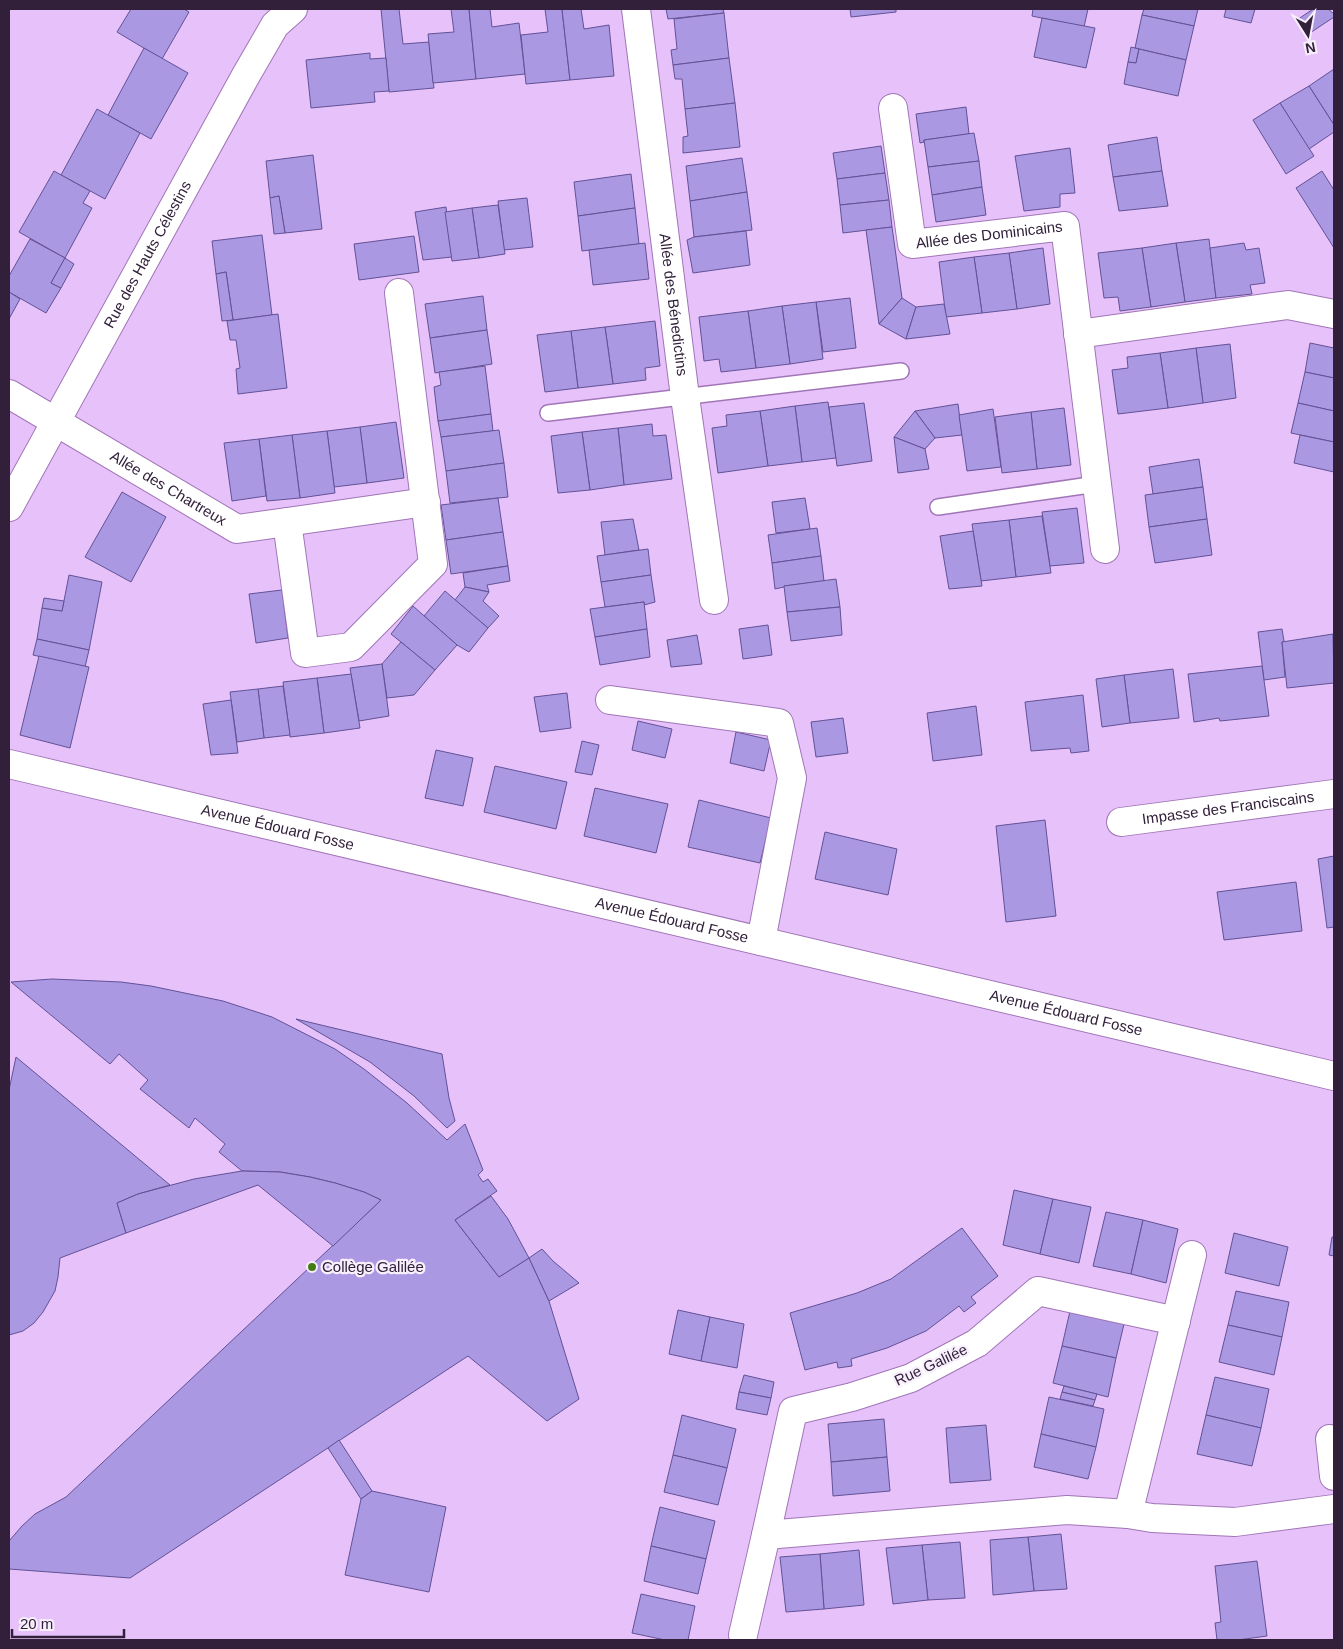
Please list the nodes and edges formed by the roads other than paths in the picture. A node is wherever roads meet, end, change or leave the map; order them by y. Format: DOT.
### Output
graph roads {
  1 [pos="293,9"];
  2 [pos="636,9"];
  3 [pos="893,108"];
  4 [pos="399,293"];
  5 [pos="1334,314"];
  6 [pos="1078,334"];
  7 [pos="901,371"];
  8 [pos="9,394"];
  9 [pos="685,397"];
  10 [pos="548,413"];
  11 [pos="56,421"];
  12 [pos="1097,484"];
  13 [pos="426,502"];
  14 [pos="9,507"];
  15 [pos="938,507"];
  16 [pos="287,522"];
  17 [pos="1105,549"];
  18 [pos="714,600"];
  19 [pos="610,700"];
  20 [pos="9,764"];
  21 [pos="1334,794"];
  22 [pos="1121,822"];
  23 [pos="761,941"];
  24 [pos="1334,1076"];
  25 [pos="1192,1255"];
  26 [pos="1176,1321"];
  27 [pos="1330,1439"];
  28 [pos="1334,1476"];
  29 [pos="1334,1508"];
  30 [pos="1128,1514"];
  31 [pos="766,1535"];
  32 [pos="744,1635"];
  1 -- 11 [label="street, Rue des Hauts Célestins"];
  2 -- 9 [label="street, Allée des Bénedictins"];
  3 -- 6 [label="street, Allée des Dominicains"];
  4 -- 13 [label="street"];
  5 -- 6 [label="street"];
  6 -- 12 [label="street, Allée des Dominicains"];
  7 -- 9 [label="lane"];
  8 -- 11 [label="street, Allée des Chartreux"];
  9 -- 10 [label="lane"];
  9 -- 18 [label="street, Allée des Bénedictins"];
  11 -- 14 [label="street, Rue des Hauts Célestins"];
  11 -- 16 [label="street, Allée des Chartreux"];
  12 -- 15 [label="lane"];
  12 -- 17 [label="street, Allée des Dominicains"];
  13 -- 16 [label="street, Allée des Chartreux"];
  13 -- 16 [label="street"];
  19 -- 23 [label="street"];
  20 -- 23 [label="street, Avenue Édouard Fosse"];
  21 -- 22 [label="street, Impasse des Franciscains"];
  23 -- 24 [label="street, Avenue Édouard Fosse"];
  25 -- 26 [label="street"];
  26 -- 30 [label="street"];
  26 -- 31 [label="street, Rue Galilée"];
  27 -- 28 [label="street"];
  29 -- 30 [label="street"];
  30 -- 31 [label="street"];
  31 -- 32 [label="street, Rue Galilée"];
}
